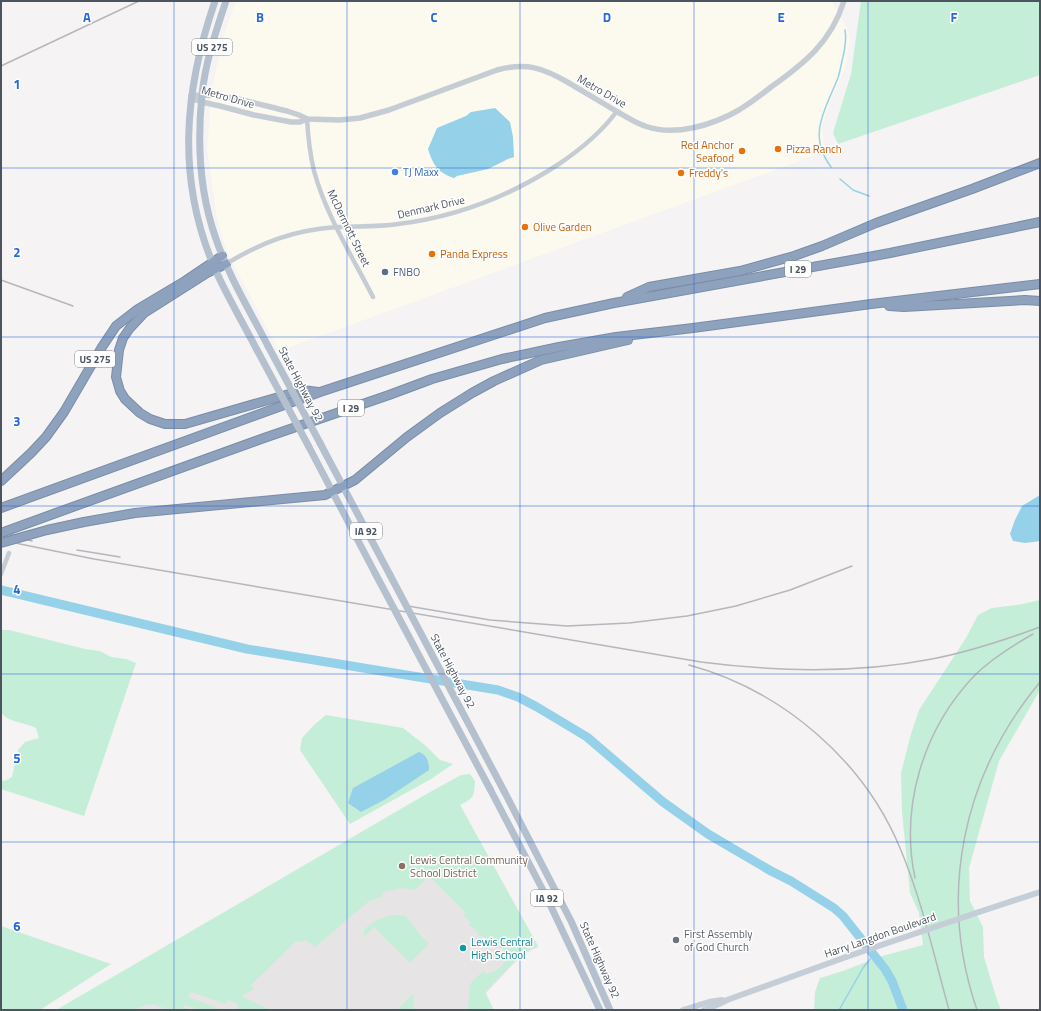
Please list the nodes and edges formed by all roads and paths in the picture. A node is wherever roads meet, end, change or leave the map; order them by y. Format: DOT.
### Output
graph roads {
  1 [pos="214,1"];
  2 [pos="226,1"];
  3 [pos="844,1"];
  4 [pos="202,94"];
  5 [pos="191,96"];
  6 [pos="202,102"];
  7 [pos="617,111"];
  8 [pos="307,119"];
  9 [pos="1040,163"];
  10 [pos="1040,218"];
  11 [pos="1040,222"];
  12 [pos="337,227"];
  13 [pos="1016,228"];
  14 [pos="1040,228"];
  15 [pos="981,235"];
  16 [pos="222,256"];
  17 [pos="212,262"];
  18 [pos="226,264"];
  19 [pos="216,270"];
  20 [pos="1040,284"];
  21 [pos="373,296"];
  22 [pos="1040,301"];
  23 [pos="614,303"];
  24 [pos="871,304"];
  25 [pos="654,333"];
  26 [pos="320,392"];
  27 [pos="1,481"];
  28 [pos="343,486"];
  29 [pos="333,491"];
  30 [pos="1,508"];
  31 [pos="1,533"];
  32 [pos="1,543"];
  33 [pos="9,553"];
  34 [pos="1,574"];
  35 [pos="1040,892"];
  36 [pos="727,1000"];
  37 [pos="600,1010"];
  38 [pos="610,1010"];
  39 [pos="683,1010"];
  40 [pos="704,1010"];
  1 -- 5 [label="main road, US 275"];
  2 -- 4 [label="main road, US 275"];
  3 -- 7 [label="street, Metro Drive"];
  4 -- 5 [label="street, Metro Drive"];
  4 -- 6 [label="main road, US 275"];
  4 -- 8 [label="street, Metro Drive"];
  5 -- 6 [label="street, Metro Drive"];
  5 -- 17 [label="main road, US 275"];
  6 -- 8 [label="street, Metro Drive"];
  6 -- 16 [label="main road, US 275"];
  7 -- 8 [label="street, Metro Drive"];
  7 -- 12 [label="street, Denmark Drive"];
  8 -- 12 [label="street, McDermott Street"];
  9 -- 23 [label="highway"];
  10 -- 13 [label="highway"];
  11 -- 13 [label="highway, I 29"];
  12 -- 18 [label="street, Denmark Drive"];
  12 -- 21 [label="street, McDermott Street"];
  13 -- 15 [label="highway, I 29"];
  14 -- 15 [label="highway"];
  15 -- 23 [label="highway, I 29"];
  16 -- 17 [label="highway"];
  16 -- 18 [label="main road, US 275"];
  17 -- 19 [label="main road, IA 92"];
  17 -- 27 [label="highway, US 275"];
  18 -- 19 [label="highway"];
  18 -- 28 [label="main road, State Highway 92 / US 275, bridge"];
  19 -- 26 [label="highway"];
  19 -- 29 [label="main road, State Highway 92 / IA 92, bridge"];
  20 -- 24 [label="highway, I 29"];
  22 -- 24 [label="highway"];
  23 -- 26 [label="highway, I 29"];
  24 -- 25 [label="highway, I 29"];
  25 -- 28 [label="highway"];
  25 -- 31 [label="highway, I 29, bridge"];
  26 -- 30 [label="highway, I 29"];
  28 -- 29 [label="highway"];
  28 -- 38 [label="main road, State Highway 92 / IA 92, bridge"];
  29 -- 32 [label="highway, bridge"];
  29 -- 37 [label="main road, State Highway 92 / IA 92, bridge"];
  33 -- 34 [label="street"];
  35 -- 36 [label="main road, Harry Langdon Boulevard, bridge"];
  36 -- 39 [label="main road, Harry Langdon Boulevard"];
  36 -- 40 [label="main road, Harry Langdon Boulevard"];
}
